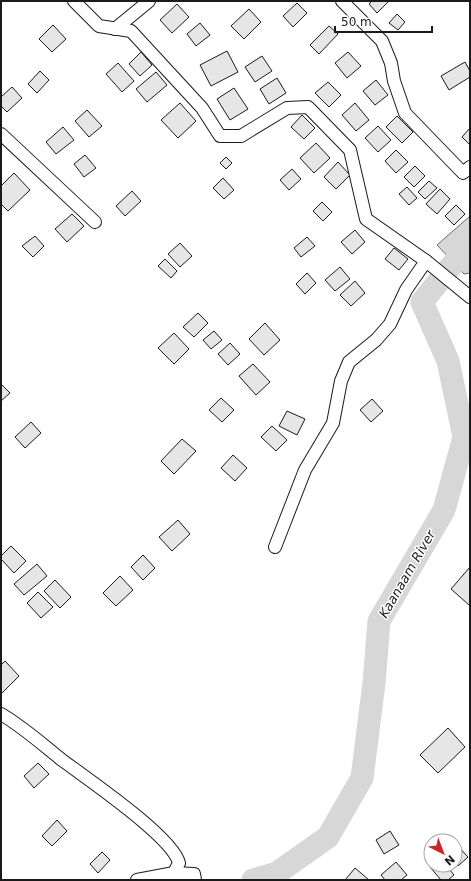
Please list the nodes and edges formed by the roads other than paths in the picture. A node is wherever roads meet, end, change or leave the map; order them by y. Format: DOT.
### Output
graph roads {
  1 [pos="74,1"];
  2 [pos="149,1"];
  3 [pos="342,1"];
  4 [pos="116,28"];
  5 [pos="1,134"];
  6 [pos="470,167"];
  7 [pos="95,222"];
  8 [pos="426,261"];
  9 [pos="470,297"];
  10 [pos="275,546"];
  11 [pos="1,714"];
  12 [pos="174,873"];
  13 [pos="194,877"];
  14 [pos="137,880"];
  1 -- 4 [label="street"];
  2 -- 4 [label="street"];
  3 -- 6 [label="street"];
  4 -- 8 [label="street"];
  5 -- 7 [label="street"];
  8 -- 9 [label="street"];
  8 -- 10 [label="street"];
  11 -- 12 [label="street"];
  12 -- 13 [label="street"];
  12 -- 14 [label="street"];
}
